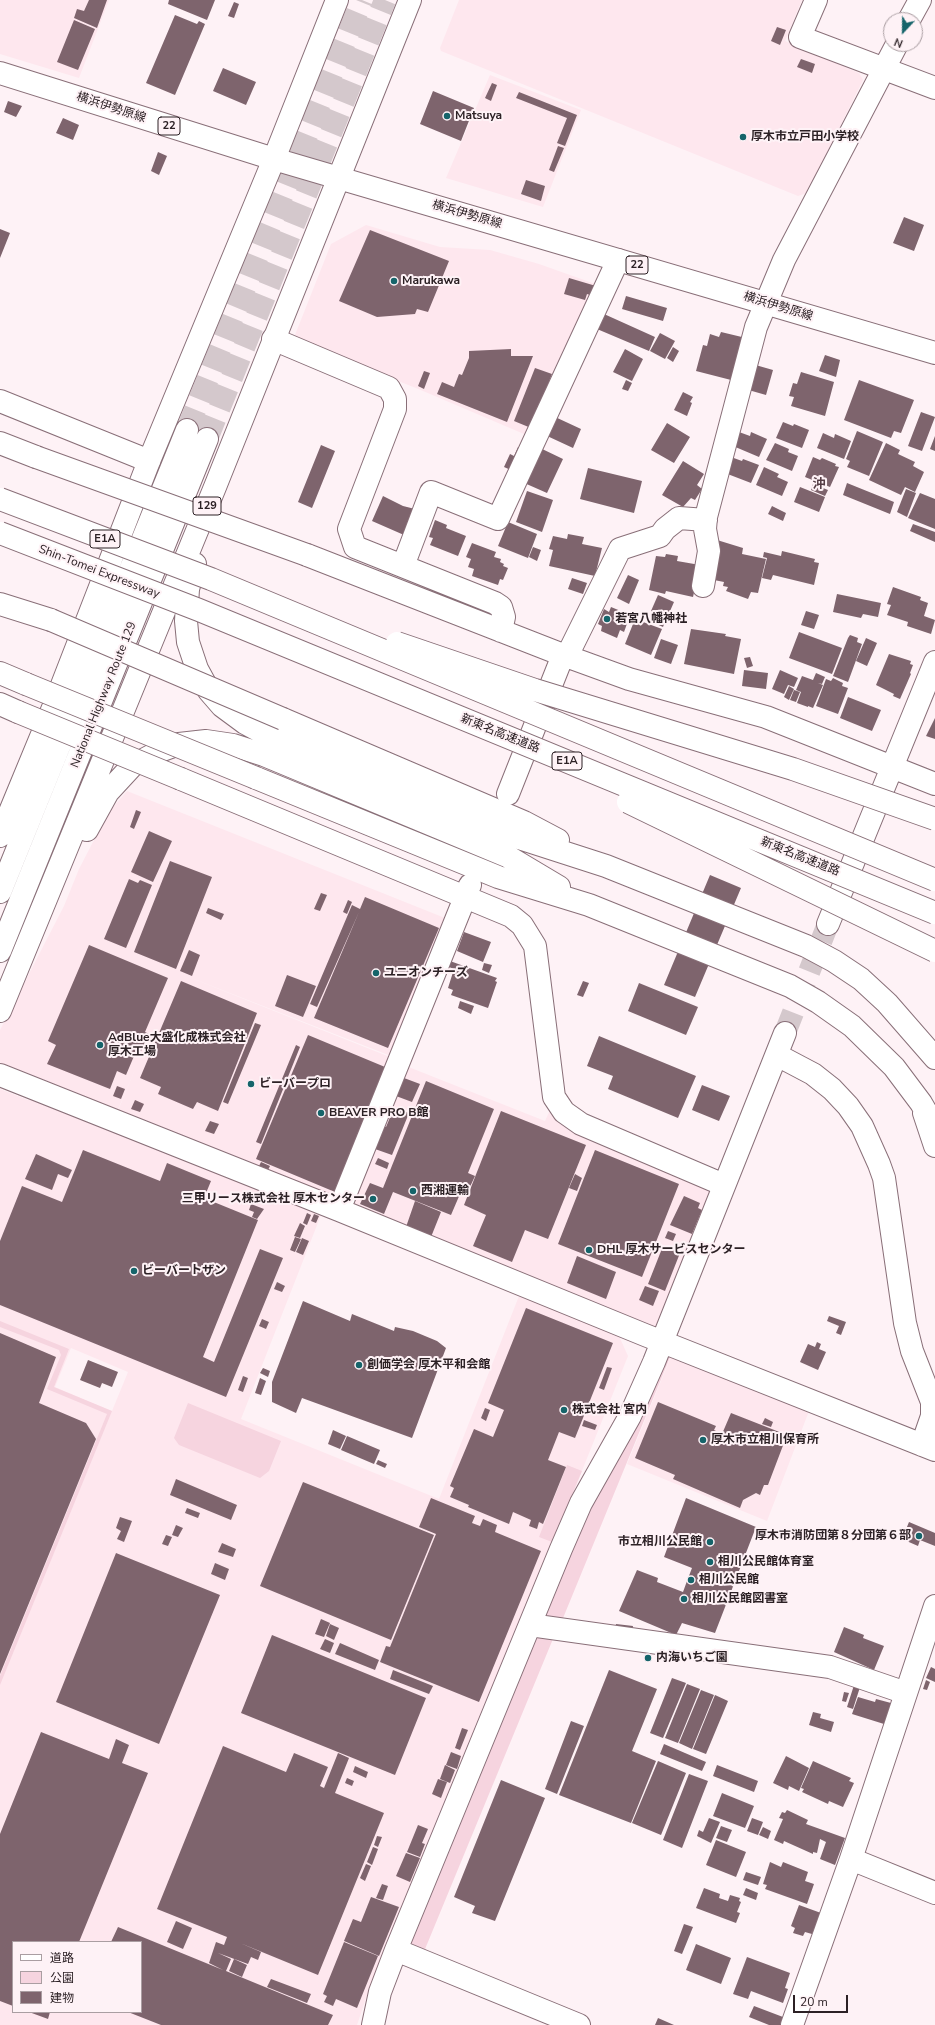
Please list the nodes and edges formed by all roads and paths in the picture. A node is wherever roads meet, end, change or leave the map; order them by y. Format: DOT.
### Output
graph roads {
  1 [pos="337,0"];
  2 [pos="410,0"];
  3 [pos="816,0"];
  4 [pos="920,0"];
  5 [pos="914,12"];
  6 [pos="893,52"];
  7 [pos="884,68"];
  8 [pos="0,73"];
  9 [pos="935,88"];
  10 [pos="274,159"];
  11 [pos="338,178"];
  12 [pos="618,260"];
  13 [pos="765,302"];
  14 [pos="273,339"];
  15 [pos="935,353"];
  16 [pos="0,401"];
  17 [pos="187,430"];
  18 [pos="208,438"];
  19 [pos="0,444"];
  20 [pos="149,461"];
  21 [pos="215,487"];
  22 [pos="0,499"];
  23 [pos="706,520"];
  24 [pos="0,533"];
  25 [pos="403,566"];
  26 [pos="211,579"];
  27 [pos="703,586"];
  28 [pos="0,604"];
  29 [pos="199,610"];
  30 [pos="501,631"];
  31 [pos="563,655"];
  32 [pos="935,662"];
  33 [pos="0,673"];
  34 [pos="55,703"];
  35 [pos="9,708"];
  36 [pos="893,766"];
  37 [pos="935,784"];
  38 [pos="508,794"];
  39 [pos="0,799"];
  40 [pos="935,819"];
  41 [pos="0,836"];
  42 [pos="606,866"];
  43 [pos="935,880"];
  44 [pos="468,891"];
  45 [pos="0,892"];
  46 [pos="589,905"];
  47 [pos="935,913"];
  48 [pos="828,924"];
  49 [pos="28,945"];
  50 [pos="0,950"];
  51 [pos="935,951"];
  52 [pos="0,1011"];
  53 [pos="785,1034"];
  54 [pos="777,1055"];
  55 [pos="935,1058"];
  56 [pos="0,1075"];
  57 [pos="921,1103"];
  58 [pos="935,1127"];
  59 [pos="935,1146"];
  60 [pos="724,1185"];
  61 [pos="339,1210"];
  62 [pos="662,1342"];
  63 [pos="929,1448"];
  64 [pos="935,1606"];
  65 [pos="530,1624"];
  66 [pos="929,1648"];
  67 [pos="906,1693"];
  68 [pos="851,1859"];
  69 [pos="935,1893"];
  70 [pos="396,1950"];
  71 [pos="373,2025"];
  72 [pos="580,2025"];
  73 [pos="792,2025"];
  1 -- 10 [label="main road"];
  2 -- 11 [label="main road, 129"];
  3 -- 7 [label="main road"];
  4 -- 5 [label="main road"];
  6 -- 7 [label="main road"];
  7 -- 9 [label="main road"];
  7 -- 13 [label="main road"];
  8 -- 10 [label="main road, 横浜伊勢原線 / 22"];
  10 -- 11 [label="main road, 横浜伊勢原線 / 22"];
  10 -- 20 [label="main road"];
  11 -- 12 [label="main road, 横浜伊勢原線 / 22"];
  11 -- 14 [label="main road, 129"];
  12 -- 13 [label="main road, 横浜伊勢原線 / 22"];
  12 -- 25 [label="main road"];
  13 -- 15 [label="main road, 横浜伊勢原線 / 22"];
  13 -- 23 [label="main road"];
  14 -- 21 [label="main road, 129"];
  14 -- 25 [label="main road"];
  16 -- 20 [label="main road"];
  17 -- 45 [label="main road, National Highway Route 129"];
  18 -- 50 [label="main road, National Highway Route 129 / 129"];
  19 -- 30 [label="main road, bridge"];
  20 -- 34 [label="main road"];
  21 -- 42 [label="main road"];
  21 -- 49 [label="main road, 129"];
  22 -- 26 [label="main road, E1A, bridge"];
  23 -- 27 [label="main road"];
  23 -- 31 [label="main road"];
  24 -- 29 [label="main road, Shin-Tomei Expressway / E1A, bridge"];
  25 -- 30 [label="main road"];
  26 -- 40 [label="main road, bridge"];
  26 -- 43 [label="main road, E1A, bridge"];
  28 -- 42 [label="main road, bridge"];
  29 -- 47 [label="main road, 新東名高速道路 / E1A, bridge"];
  29 -- 51 [label="main road, bridge"];
  30 -- 31 [label="main road"];
  31 -- 36 [label="main road"];
  31 -- 38 [label="main road"];
  32 -- 36 [label="main road"];
  33 -- 46 [label="main road, bridge"];
  34 -- 39 [label="main road"];
  34 -- 41 [label="main road"];
  35 -- 44 [label="main road, bridge"];
  36 -- 37 [label="main road"];
  36 -- 48 [label="main road"];
  42 -- 55 [label="main road"];
  44 -- 60 [label="main road"];
  44 -- 61 [label="main road"];
  46 -- 49 [label="main road"];
  46 -- 57 [label="main road"];
  49 -- 52 [label="main road, 129"];
  53 -- 54 [label="main road"];
  54 -- 60 [label="main road"];
  54 -- 63 [label="main road"];
  56 -- 61 [label="main road"];
  57 -- 58 [label="main road"];
  57 -- 59 [label="main road"];
  60 -- 62 [label="main road"];
  61 -- 62 [label="main road"];
  62 -- 63 [label="main road"];
  62 -- 65 [label="main road"];
  64 -- 66 [label="main road"];
  65 -- 67 [label="main road"];
  65 -- 70 [label="main road"];
  66 -- 67 [label="main road"];
  67 -- 68 [label="main road"];
  68 -- 69 [label="main road"];
  68 -- 73 [label="main road"];
  70 -- 71 [label="main road"];
  70 -- 72 [label="main road"];
}
